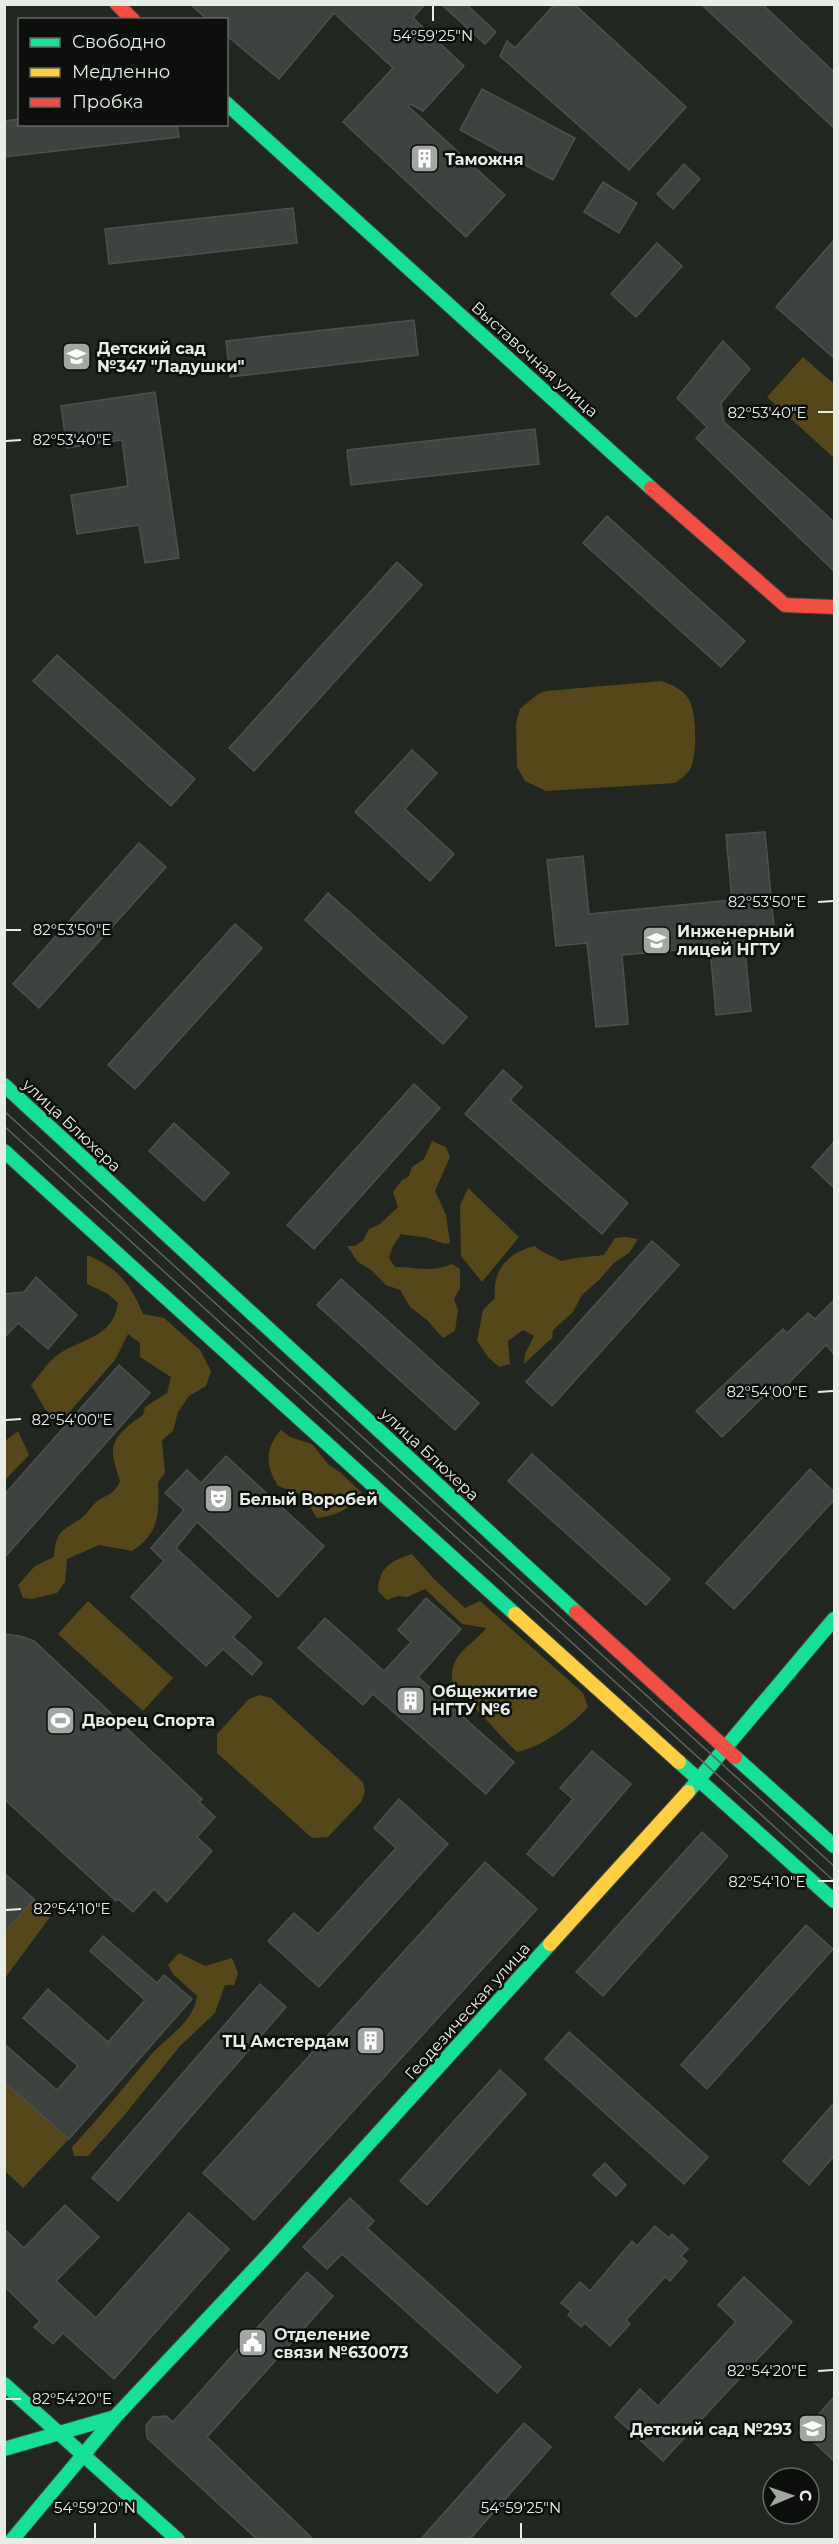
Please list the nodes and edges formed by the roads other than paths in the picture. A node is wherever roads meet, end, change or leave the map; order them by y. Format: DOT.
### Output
graph roads {
  1 [pos="117,4"];
  2 [pos="132,18"];
  3 [pos="228,106"];
  4 [pos="834,607"];
  5 [pos="4,1085"];
  6 [pos="4,1151"];
  7 [pos="834,1619"];
  8 [pos="726,1750"];
  9 [pos="700,1779"];
  10 [pos="834,1846"];
  11 [pos="834,1901"];
  12 [pos="4,2384"];
  13 [pos="115,2417"];
  14 [pos="58,2433"];
  15 [pos="4,2449"];
  16 [pos="85,2454"];
  17 [pos="12,2540"];
  18 [pos="178,2540"];
  1 -- 2 [label="street"];
  3 -- 4 [label="street, Выставочная улица"];
  5 -- 8 [label="street, улица Блюхера"];
  6 -- 9 [label="street"];
  7 -- 8 [label="street, Геодезическая улица"];
  8 -- 9 [label="street, Геодезическая улица"];
  8 -- 10 [label="street, улица Блюхера"];
  9 -- 11 [label="street"];
  9 -- 13 [label="street, Геодезическая улица"];
  12 -- 14 [label="street"];
  13 -- 14 [label="street, Геодезическая улица"];
  13 -- 16 [label="street, Геодезическая улица"];
  14 -- 15 [label="street, Геодезическая улица"];
  14 -- 16 [label="street"];
  16 -- 17 [label="street, Геодезическая улица"];
  16 -- 18 [label="street"];
}
